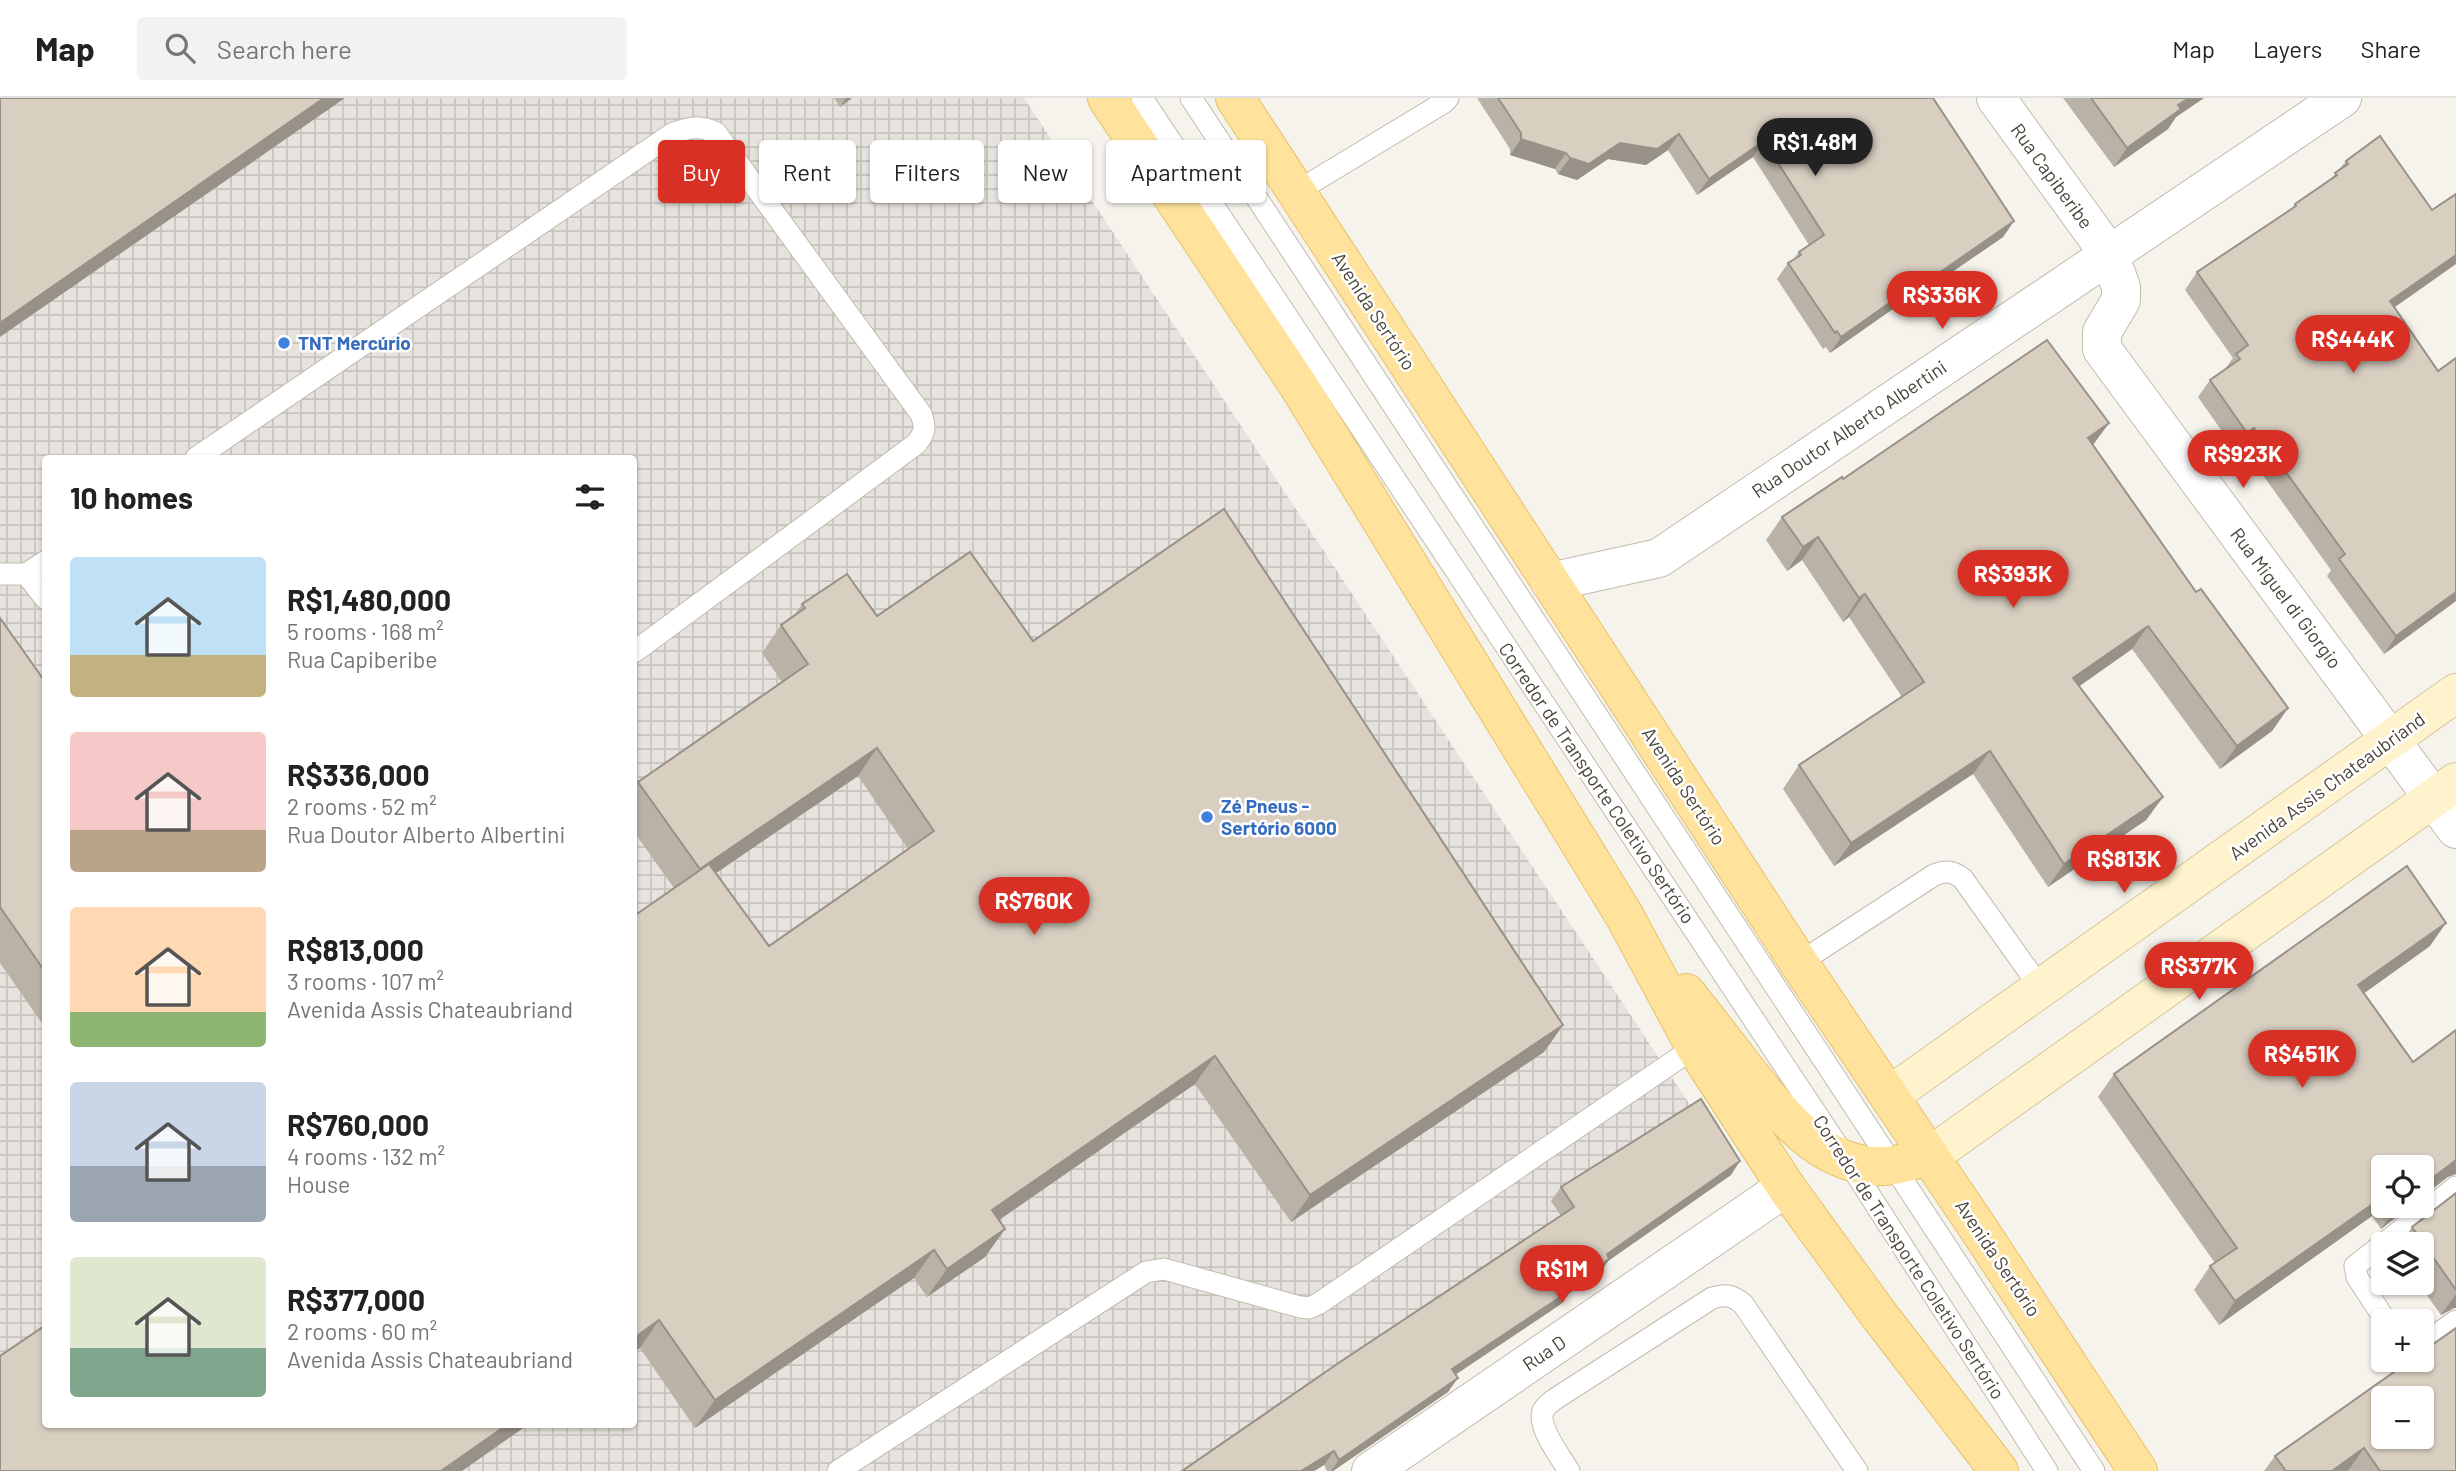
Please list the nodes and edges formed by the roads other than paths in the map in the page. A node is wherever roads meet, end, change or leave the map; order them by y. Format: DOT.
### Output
graph roads {
  1 [pos="1107,98"];
  2 [pos="1142,98"];
  3 [pos="1191,98"];
  4 [pos="1235,98"];
  5 [pos="1448,98"];
  6 [pos="1996,98"];
  7 [pos="2342,98"];
  8 [pos="1296,192"];
  9 [pos="2109,254"];
  10 [pos="200,455"];
  11 [pos="42,564"];
  12 [pos="0,574"];
  13 [pos="26,574"];
  14 [pos="1550,582"];
  15 [pos="42,594"];
  16 [pos="637,650"];
  17 [pos="2456,694"];
  18 [pos="2392,740"];
  19 [pos="2445,790"];
  20 [pos="2456,829"];
  21 [pos="1624,915"];
  22 [pos="1799,963"];
  23 [pos="2042,990"];
  24 [pos="1695,1047"];
  25 [pos="1889,1096"];
  26 [pos="1847,1160"];
  27 [pos="1912,1161"];
  28 [pos="2456,1186"];
  29 [pos="1786,1187"];
  30 [pos="2378,1309"];
  31 [pos="2456,1321"];
  32 [pos="2434,1337"];
  33 [pos="838,1471"];
  34 [pos="1371,1471"];
  35 [pos="1569,1471"];
  36 [pos="1857,1471"];
  37 [pos="1999,1471"];
  38 [pos="2047,1471"];
  39 [pos="2094,1471"];
  40 [pos="2138,1471"];
  1 -- 21 [label="main road"];
  2 -- 26 [label="lane, Corredor de Transporte Coletivo Sertório"];
  3 -- 27 [label="lane, Corredor de Transporte Coletivo Sertório"];
  4 -- 8 [label="main road, Avenida Sertório"];
  5 -- 8 [label="lane"];
  6 -- 9 [label="street, Rua Capiberibe"];
  7 -- 9 [label="street, Rua Doutor Alberto Albertini"];
  8 -- 14 [label="main road, Avenida Sertório"];
  9 -- 14 [label="street, Rua Doutor Alberto Albertini"];
  9 -- 18 [label="street, Rua Miguel di Giorgio"];
  10 -- 16 [label="lane"];
  11 -- 13 [label="lane"];
  12 -- 13 [label="lane"];
  13 -- 15 [label="lane"];
  14 -- 22 [label="main road, Avenida Sertório"];
  17 -- 18 [label="street, Avenida Assis Chateaubriand"];
  18 -- 19 [label="street, Rua Miguel di Giorgio"];
  18 -- 23 [label="street, Avenida Assis Chateaubriand"];
  19 -- 20 [label="street, Rua Miguel di Giorgio"];
  19 -- 27 [label="street"];
  21 -- 24 [label="main road"];
  21 -- 26 [label="main road"];
  22 -- 23 [label="lane"];
  22 -- 25 [label="main road, Avenida Sertório"];
  23 -- 25 [label="street, Avenida Assis Chateaubriand"];
  24 -- 29 [label="main road"];
  24 -- 33 [label="lane"];
  25 -- 27 [label="main road, Avenida Sertório"];
  26 -- 27 [label="main road"];
  26 -- 38 [label="lane, Corredor de Transporte Coletivo Sertório"];
  27 -- 39 [label="lane, Corredor de Transporte Coletivo Sertório"];
  27 -- 40 [label="main road, Avenida Sertório"];
  28 -- 30 [label="lane"];
  29 -- 34 [label="street, Rua D"];
  29 -- 37 [label="main road"];
  31 -- 32 [label="lane"];
  35 -- 36 [label="lane"];
}
